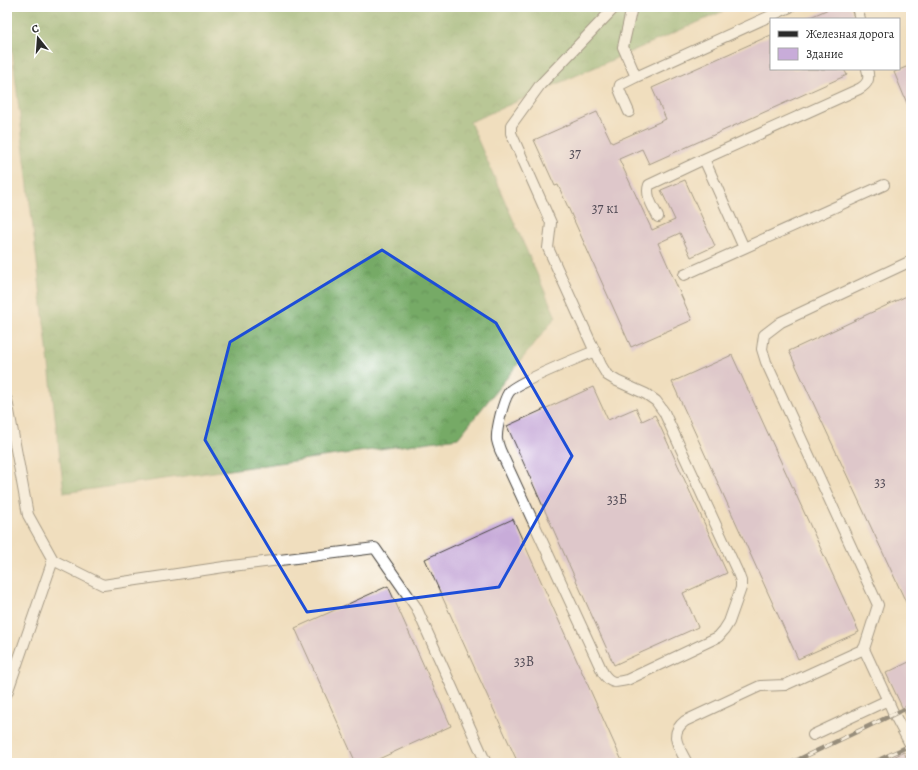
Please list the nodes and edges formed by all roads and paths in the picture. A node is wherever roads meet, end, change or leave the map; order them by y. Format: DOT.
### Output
graph roads {
  1 [pos="615,7"];
  2 [pos="632,7"];
  3 [pos="790,7"];
  4 [pos="857,7"];
  5 [pos="860,18"];
  6 [pos="867,70"];
  7 [pos="636,77"];
  8 [pos="629,112"];
  9 [pos="704,159"];
  10 [pos="884,185"];
  11 [pos="658,218"];
  12 [pos="744,248"];
  13 [pos="911,261"];
  14 [pos="684,275"];
  15 [pos="595,351"];
  16 [pos="7,400"];
  17 [pos="53,560"];
  18 [pos="864,649"];
  19 [pos="7,693"];
  20 [pos="888,700"];
  21 [pos="813,735"];
  22 [pos="911,746"];
  23 [pos="486,763"];
  24 [pos="687,763"];
  1 -- 15 [label="lane"];
  2 -- 7 [label="lane"];
  3 -- 7 [label="lane"];
  4 -- 5 [label="lane"];
  6 -- 9 [label="lane"];
  7 -- 8 [label="lane"];
  9 -- 11 [label="lane"];
  9 -- 12 [label="lane"];
  10 -- 12 [label="lane"];
  12 -- 14 [label="lane"];
  13 -- 18 [label="lane"];
  15 -- 15 [label="lane"];
  16 -- 17 [label="lane"];
  17 -- 19 [label="lane"];
  17 -- 23 [label="lane"];
  18 -- 20 [label="lane"];
  18 -- 24 [label="lane"];
  20 -- 21 [label="lane"];
  20 -- 22 [label="lane"];
}
